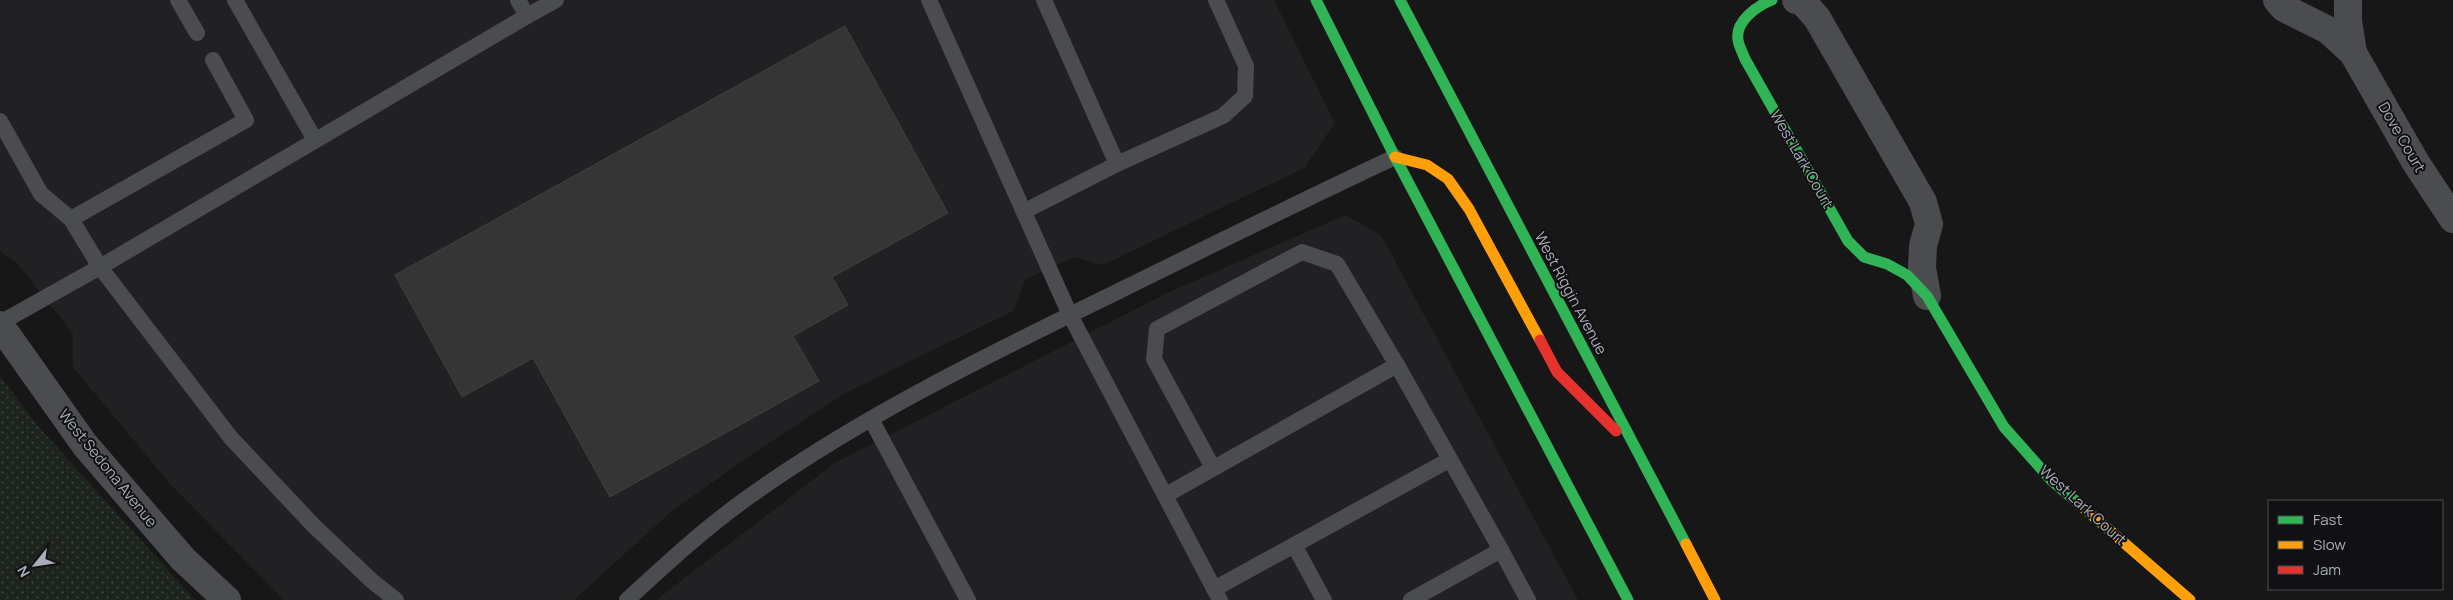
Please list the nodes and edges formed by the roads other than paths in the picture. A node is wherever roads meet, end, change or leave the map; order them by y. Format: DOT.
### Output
graph roads {
  1 [pos="178,0"];
  2 [pos="235,0"];
  3 [pos="518,0"];
  4 [pos="556,0"];
  5 [pos="929,0"];
  6 [pos="1044,0"];
  7 [pos="1216,0"];
  8 [pos="1316,0"];
  9 [pos="1400,0"];
  10 [pos="1772,0"];
  11 [pos="1796,0"];
  12 [pos="2277,0"];
  13 [pos="2348,0"];
  14 [pos="527,16"];
  15 [pos="197,33"];
  16 [pos="2353,53"];
  17 [pos="213,60"];
  18 [pos="0,121"];
  19 [pos="315,140"];
  20 [pos="1395,158"];
  21 [pos="1117,164"];
  22 [pos="1025,211"];
  23 [pos="71,219"];
  24 [pos="2453,219"];
  25 [pos="100,267"];
  26 [pos="1926,296"];
  27 [pos="1070,315"];
  28 [pos="0,324"];
  29 [pos="1397,365"];
  30 [pos="872,419"];
  31 [pos="1636,450"];
  32 [pos="1449,460"];
  33 [pos="1213,468"];
  34 [pos="1166,495"];
  35 [pos="1294,545"];
  36 [pos="1501,550"];
  37 [pos="1217,594"];
  38 [pos="227,600"];
  39 [pos="396,600"];
  40 [pos="627,600"];
  41 [pos="968,600"];
  42 [pos="1324,600"];
  43 [pos="1411,600"];
  44 [pos="1528,600"];
  45 [pos="1628,600"];
  46 [pos="1716,600"];
  47 [pos="2190,600"];
  1 -- 15 [label="lane"];
  2 -- 19 [label="lane"];
  3 -- 14 [label="lane"];
  4 -- 14 [label="lane"];
  5 -- 22 [label="lane"];
  6 -- 21 [label="lane"];
  7 -- 21 [label="lane"];
  8 -- 20 [label="main road"];
  9 -- 31 [label="main road, West Riggin Avenue"];
  10 -- 26 [label="main road, West Lark Court"];
  11 -- 26 [label="street, West Lark Court"];
  12 -- 16 [label="street, Dove Court"];
  13 -- 16 [label="street, Dove Court"];
  14 -- 19 [label="lane"];
  16 -- 24 [label="street, Dove Court"];
  17 -- 23 [label="lane"];
  18 -- 23 [label="lane"];
  19 -- 25 [label="lane"];
  20 -- 27 [label="lane"];
  20 -- 31 [label="main road"];
  20 -- 45 [label="main road"];
  21 -- 22 [label="lane"];
  22 -- 27 [label="lane"];
  23 -- 25 [label="lane"];
  25 -- 28 [label="lane"];
  25 -- 39 [label="lane"];
  26 -- 47 [label="main road, West Lark Court"];
  27 -- 30 [label="lane"];
  27 -- 34 [label="lane"];
  28 -- 38 [label="street, West Sedona Avenue"];
  29 -- 32 [label="lane"];
  29 -- 33 [label="lane"];
  29 -- 33 [label="lane"];
  30 -- 40 [label="lane"];
  30 -- 41 [label="lane"];
  31 -- 46 [label="main road, West Riggin Avenue"];
  32 -- 35 [label="lane"];
  32 -- 36 [label="lane"];
  33 -- 34 [label="lane"];
  34 -- 37 [label="lane"];
  35 -- 37 [label="lane"];
  35 -- 42 [label="lane"];
  36 -- 43 [label="lane"];
  36 -- 44 [label="lane"];
}
